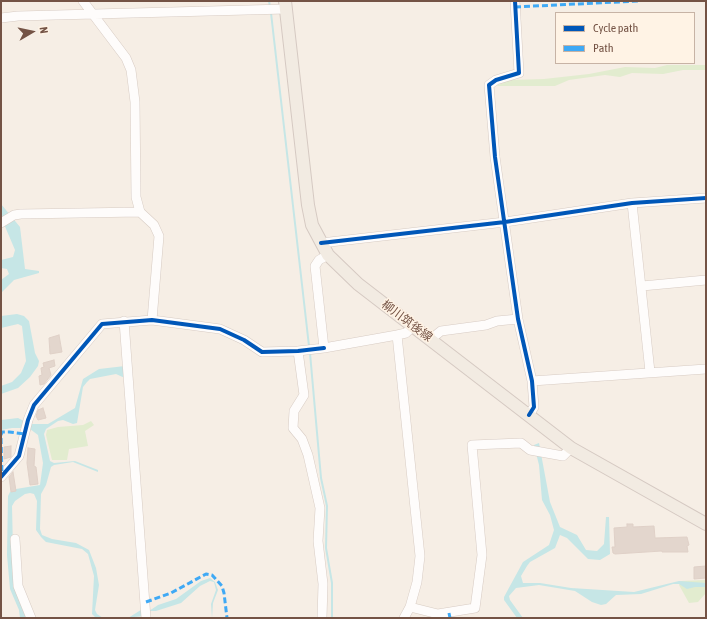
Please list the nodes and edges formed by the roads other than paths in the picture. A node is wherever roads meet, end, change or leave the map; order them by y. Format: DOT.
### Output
graph roads {
  1 [pos="83,1"];
  2 [pos="515,1"];
  3 [pos="285,5"];
  4 [pos="93,14"];
  5 [pos="1,18"];
  6 [pos="706,198"];
  7 [pos="632,203"];
  8 [pos="140,212"];
  9 [pos="2,222"];
  10 [pos="505,222"];
  11 [pos="321,243"];
  12 [pos="328,255"];
  13 [pos="706,280"];
  14 [pos="642,286"];
  15 [pos="518,319"];
  16 [pos="152,320"];
  17 [pos="124,321"];
  18 [pos="414,325"];
  19 [pos="397,335"];
  20 [pos="431,339"];
  21 [pos="324,348"];
  22 [pos="298,351"];
  23 [pos="706,369"];
  24 [pos="650,372"];
  25 [pos="532,381"];
  26 [pos="529,415"];
  27 [pos="571,448"];
  28 [pos="1,477"];
  29 [pos="706,524"];
  30 [pos="15,540"];
  31 [pos="410,607"];
  32 [pos="31,618"];
  33 [pos="146,618"];
  34 [pos="322,618"];
  35 [pos="404,618"];
  1 -- 4 [label="street"];
  2 -- 10 [label="street"];
  3 -- 4 [label="street"];
  3 -- 11 [label="main road, 柳川筑後線"];
  4 -- 5 [label="street"];
  4 -- 8 [label="street"];
  6 -- 7 [label="street"];
  7 -- 10 [label="street"];
  7 -- 14 [label="street"];
  8 -- 9 [label="street"];
  8 -- 16 [label="street"];
  10 -- 11 [label="street"];
  10 -- 15 [label="street"];
  11 -- 12 [label="main road, 柳川筑後線"];
  12 -- 18 [label="main road, 柳川筑後線"];
  12 -- 21 [label="street"];
  13 -- 14 [label="street"];
  14 -- 24 [label="street"];
  15 -- 20 [label="street"];
  15 -- 25 [label="street"];
  16 -- 17 [label="street"];
  16 -- 22 [label="street"];
  17 -- 28 [label="street"];
  17 -- 33 [label="street"];
  18 -- 19 [label="street"];
  18 -- 20 [label="main road, 柳川筑後線"];
  19 -- 21 [label="street"];
  19 -- 31 [label="street"];
  20 -- 26 [label="main road, 柳川筑後線"];
  21 -- 22 [label="street"];
  22 -- 34 [label="street"];
  23 -- 24 [label="street"];
  24 -- 25 [label="street"];
  25 -- 26 [label="street"];
  26 -- 27 [label="main road, 柳川筑後線"];
  27 -- 29 [label="main road, 柳川筑後線"];
  27 -- 31 [label="street"];
  30 -- 32 [label="street"];
  31 -- 35 [label="street"];
}
